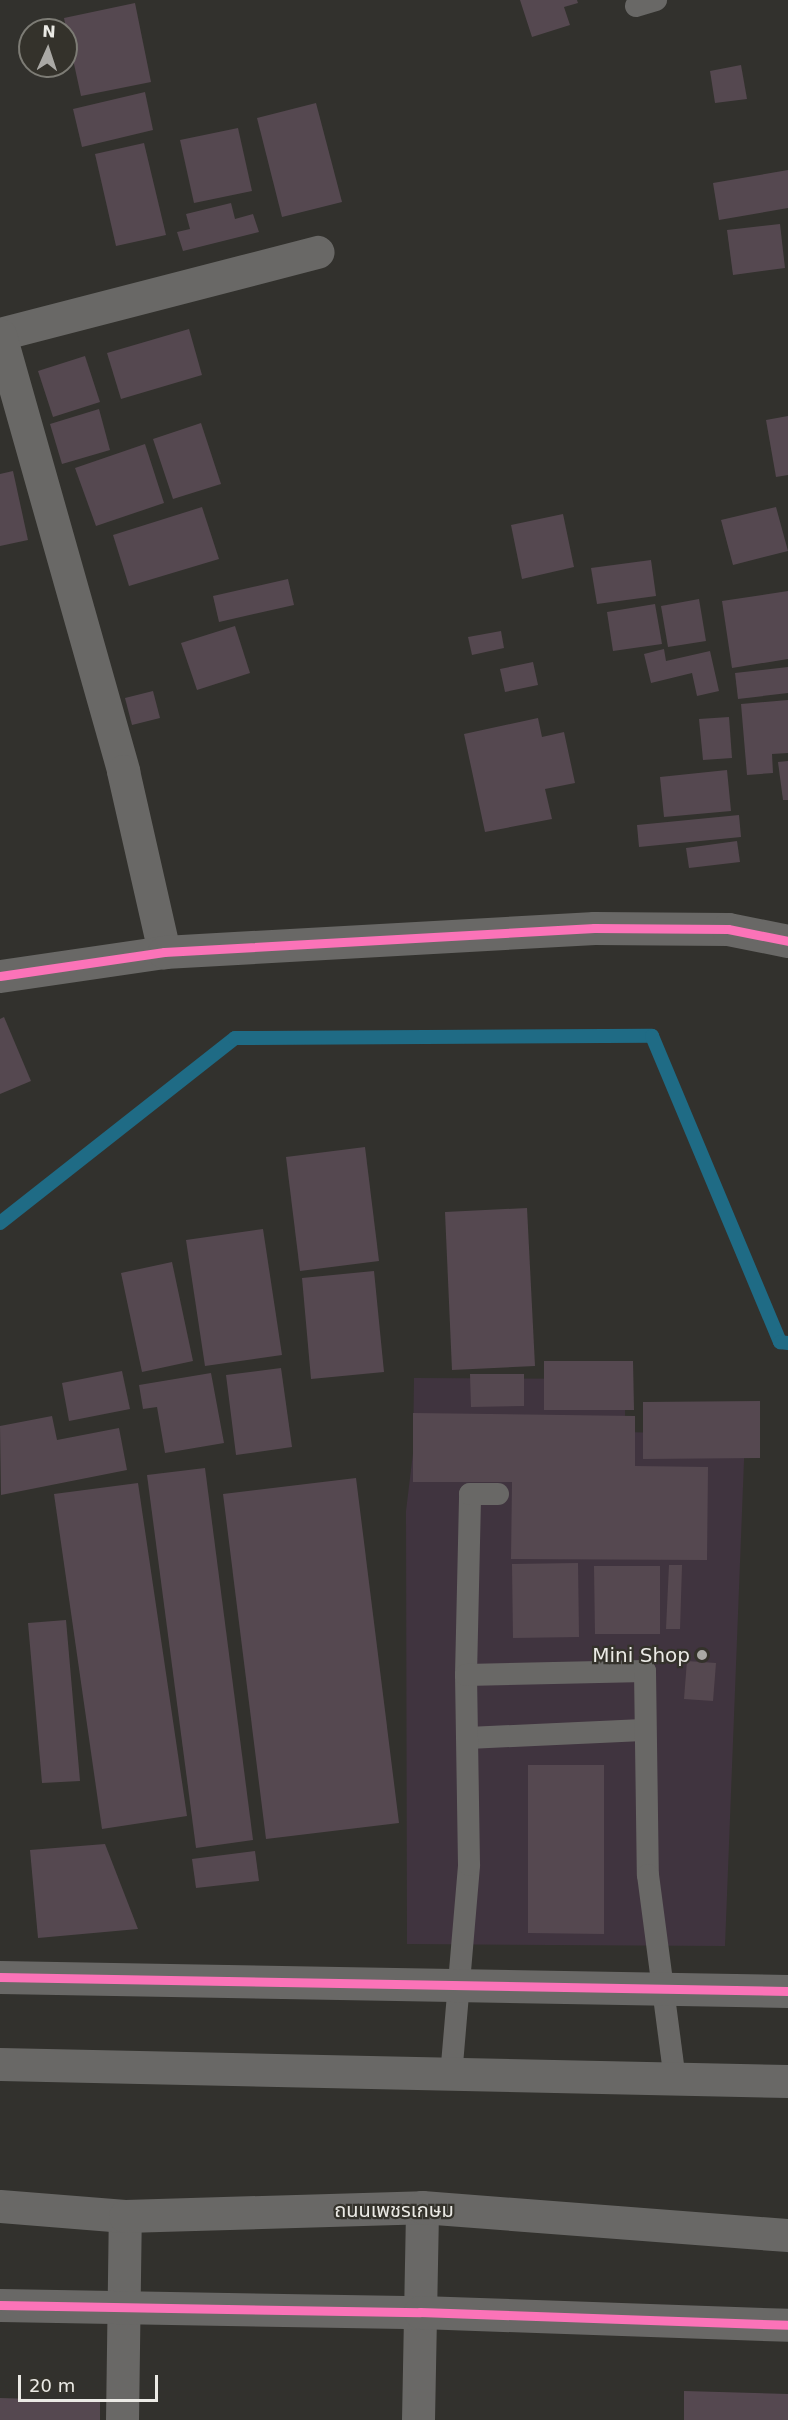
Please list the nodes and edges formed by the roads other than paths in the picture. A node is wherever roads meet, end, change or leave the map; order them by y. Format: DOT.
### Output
graph roads {
  1 [pos="318,252"];
  2 [pos="0,334"];
  3 [pos="788,941"];
  4 [pos="164,952"];
  5 [pos="0,976"];
  6 [pos="498,1494"];
  7 [pos="466,1675"];
  8 [pos="643,1731"];
  9 [pos="468,1738"];
  10 [pos="0,1977"];
  11 [pos="459,1985"];
  12 [pos="663,1989"];
  13 [pos="788,1991"];
  14 [pos="0,2064"];
  15 [pos="451,2076"];
  16 [pos="675,2079"];
  17 [pos="788,2081"];
  18 [pos="0,2206"];
  19 [pos="422,2206"];
  20 [pos="125,2216"];
  21 [pos="788,2235"];
  22 [pos="0,2305"];
  23 [pos="123,2309"];
  24 [pos="420,2312"];
  25 [pos="788,2325"];
  26 [pos="122,2420"];
  27 [pos="418,2420"];
  1 -- 2 [label="street"];
  2 -- 4 [label="street"];
  3 -- 4 [label="street"];
  4 -- 5 [label="street"];
  6 -- 7 [label="lane"];
  7 -- 8 [label="lane"];
  7 -- 9 [label="lane"];
  8 -- 9 [label="lane"];
  8 -- 12 [label="lane"];
  9 -- 11 [label="lane"];
  10 -- 11 [label="street"];
  11 -- 12 [label="street"];
  11 -- 15 [label="lane"];
  12 -- 13 [label="street"];
  12 -- 16 [label="lane"];
  14 -- 15 [label="street"];
  15 -- 16 [label="street"];
  16 -- 17 [label="street"];
  18 -- 20 [label="street, ถนนเพชรเกษม"];
  19 -- 20 [label="street, ถนนเพชรเกษม"];
  19 -- 21 [label="street, ถนนเพชรเกษม"];
  19 -- 24 [label="street"];
  20 -- 23 [label="street"];
  22 -- 23 [label="street"];
  23 -- 24 [label="street"];
  23 -- 26 [label="street"];
  24 -- 25 [label="street"];
  24 -- 27 [label="street"];
}
